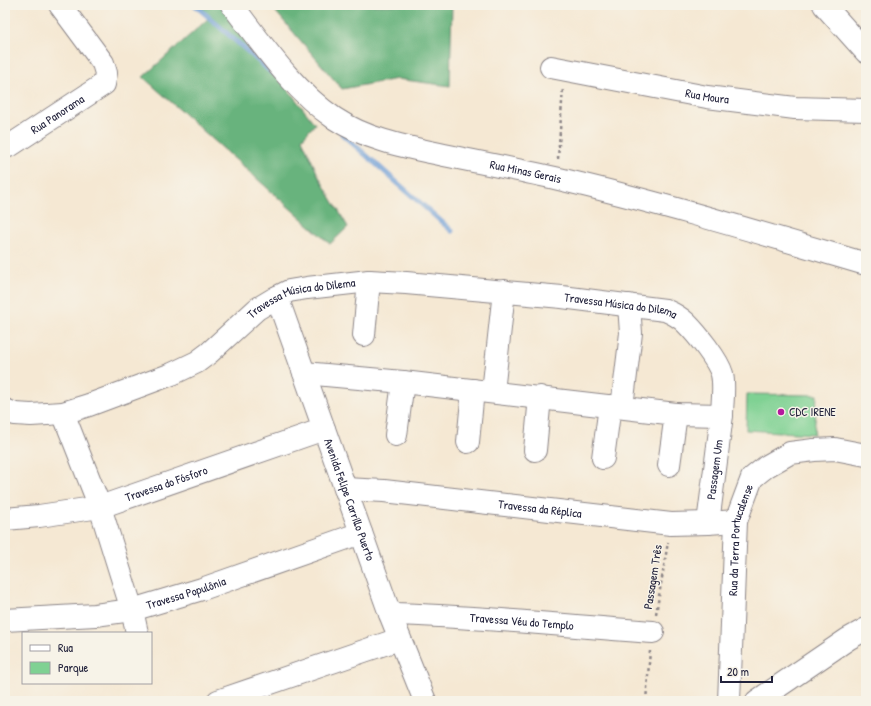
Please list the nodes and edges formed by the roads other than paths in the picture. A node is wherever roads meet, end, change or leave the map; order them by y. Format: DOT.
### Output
graph roads {
  1 [pos="60,5"];
  2 [pos="232,5"];
  3 [pos="824,5"];
  4 [pos="866,52"];
  5 [pos="558,68"];
  6 [pos="866,110"];
  7 [pos="5,147"];
  8 [pos="866,264"];
  9 [pos="369,281"];
  10 [pos="504,291"];
  11 [pos="277,297"];
  12 [pos="629,305"];
  13 [pos="364,335"];
  14 [pos="304,373"];
  15 [pos="403,382"];
  16 [pos="483,391"];
  17 [pos="540,397"];
  18 [pos="616,406"];
  19 [pos="5,410"];
  20 [pos="63,413"];
  21 [pos="676,414"];
  22 [pos="722,415"];
  23 [pos="324,429"];
  24 [pos="396,435"];
  25 [pos="468,442"];
  26 [pos="535,450"];
  27 [pos="866,455"];
  28 [pos="603,458"];
  29 [pos="669,465"];
  30 [pos="345,489"];
  31 [pos="100,507"];
  32 [pos="5,519"];
  33 [pos="736,521"];
  34 [pos="708,524"];
  35 [pos="361,533"];
  36 [pos="132,610"];
  37 [pos="390,614"];
  38 [pos="5,620"];
  39 [pos="866,629"];
  40 [pos="137,632"];
  41 [pos="653,632"];
  42 [pos="399,640"];
  43 [pos="218,701"];
  44 [pos="425,701"];
  45 [pos="729,701"];
  46 [pos="757,701"];
  1 -- 7 [label="street, Rua Panorama"];
  2 -- 8 [label="street, Rua Minas Gerais"];
  3 -- 4 [label="street"];
  5 -- 6 [label="street, Rua Moura"];
  9 -- 10 [label="street, Travessa Música do Dilema"];
  9 -- 11 [label="street, Travessa Música do Dilema"];
  9 -- 13 [label="street"];
  10 -- 12 [label="street, Travessa Música do Dilema"];
  10 -- 16 [label="street"];
  11 -- 14 [label="street, Avenida Felipe Carrillo Puerto"];
  11 -- 20 [label="street, Travessa Música do Dilema"];
  12 -- 18 [label="street"];
  12 -- 22 [label="street, Travessa Música do Dilema"];
  14 -- 15 [label="street"];
  14 -- 23 [label="street, Avenida Felipe Carrillo Puerto"];
  15 -- 16 [label="street"];
  15 -- 24 [label="street"];
  16 -- 17 [label="street"];
  16 -- 25 [label="street"];
  17 -- 18 [label="street"];
  17 -- 26 [label="street"];
  18 -- 21 [label="street"];
  18 -- 28 [label="street"];
  19 -- 20 [label="street, Travessa Música do Dilema"];
  20 -- 31 [label="street"];
  21 -- 22 [label="street"];
  21 -- 29 [label="street"];
  22 -- 34 [label="street, Passagem Um"];
  23 -- 30 [label="street, Avenida Felipe Carrillo Puerto"];
  23 -- 31 [label="street, Travessa do Fósforo"];
  27 -- 33 [label="street, Rua da Terra Portucalense"];
  30 -- 34 [label="street, Travessa da Réplica"];
  30 -- 35 [label="street, Avenida Felipe Carrillo Puerto"];
  31 -- 32 [label="street, Travessa do Fósforo"];
  31 -- 36 [label="street"];
  33 -- 34 [label="street, Travessa da Réplica"];
  33 -- 45 [label="street, Rua da Terra Portucalense"];
  35 -- 36 [label="street, Travessa Populônia"];
  35 -- 37 [label="street, Avenida Felipe Carrillo Puerto"];
  36 -- 38 [label="street, Travessa Populônia"];
  36 -- 40 [label="street"];
  37 -- 41 [label="street, Travessa Véu do Templo"];
  37 -- 42 [label="street, Avenida Felipe Carrillo Puerto"];
  39 -- 46 [label="street"];
  42 -- 43 [label="street"];
  42 -- 44 [label="street, Avenida Felipe Carrillo Puerto"];
}
